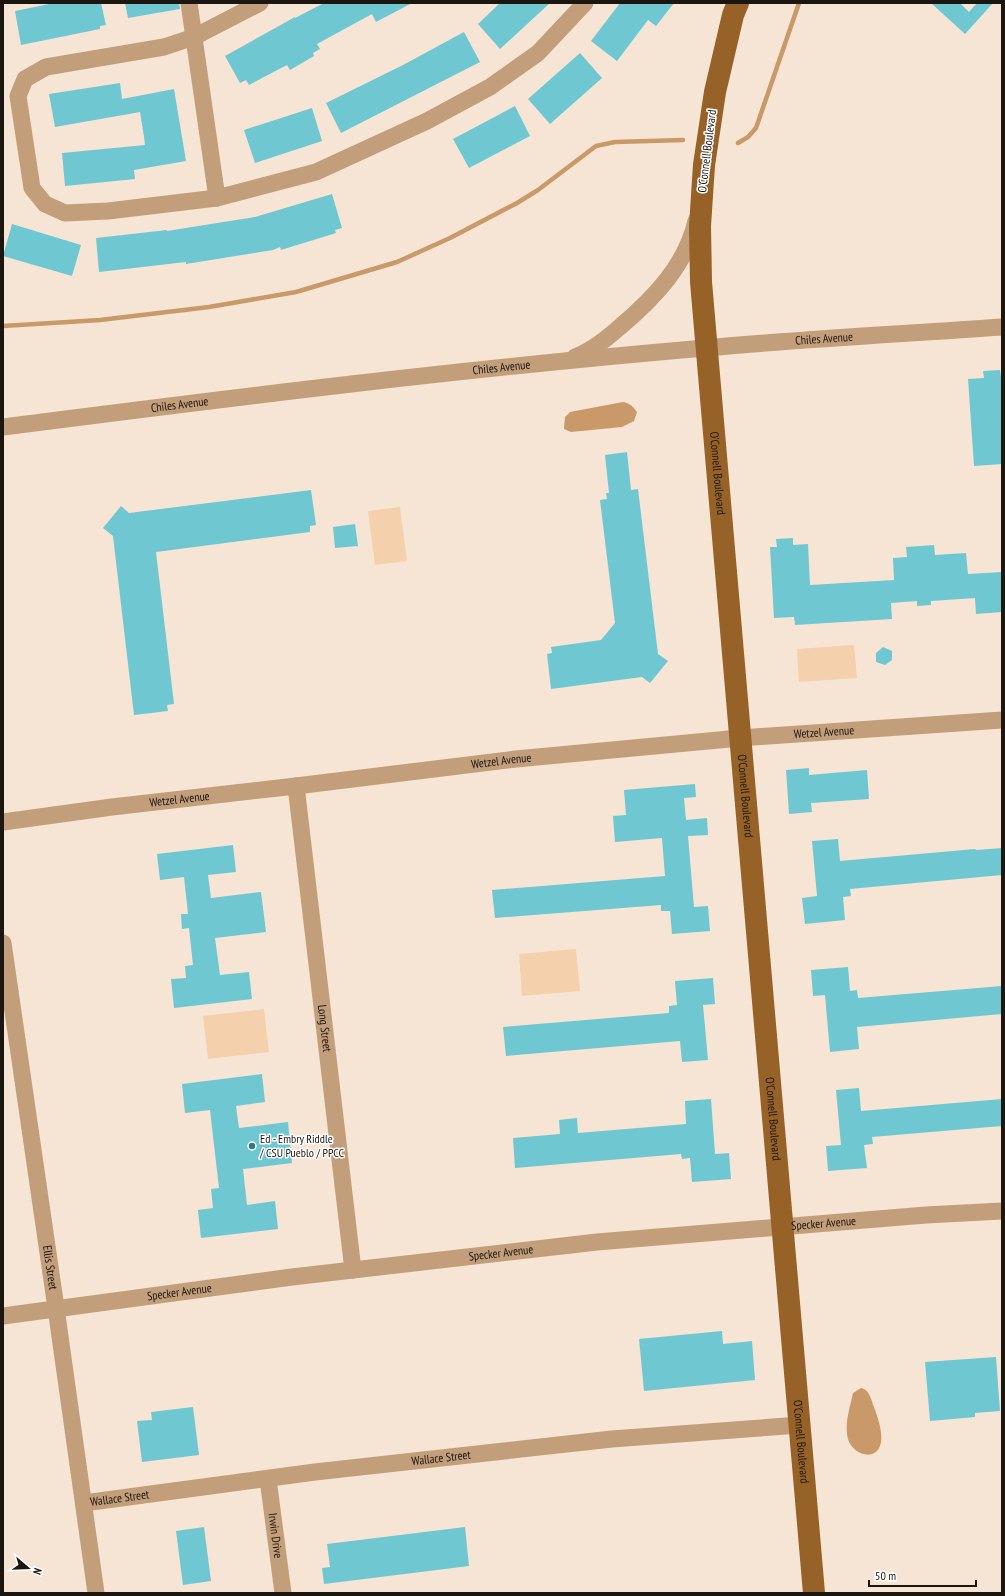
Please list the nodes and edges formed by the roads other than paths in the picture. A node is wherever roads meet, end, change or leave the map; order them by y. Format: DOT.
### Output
graph roads {
  1 [pos="189,3"];
  2 [pos="260,3"];
  3 [pos="585,3"];
  4 [pos="738,3"];
  5 [pos="194,37"];
  6 [pos="217,198"];
  7 [pos="701,201"];
  8 [pos="1002,327"];
  9 [pos="706,348"];
  10 [pos="562,362"];
  11 [pos="3,427"];
  12 [pos="1002,720"];
  13 [pos="740,738"];
  14 [pos="296,786"];
  15 [pos="3,822"];
  16 [pos="3,943"];
  17 [pos="1002,1211"];
  18 [pos="782,1228"];
  19 [pos="354,1270"];
  20 [pos="56,1308"];
  21 [pos="3,1316"];
  22 [pos="800,1425"];
  23 [pos="268,1479"];
  24 [pos="84,1502"];
  25 [pos="96,1593"];
  26 [pos="283,1593"];
  27 [pos="814,1593"];
  1 -- 5 [label="street"];
  2 -- 5 [label="street"];
  3 -- 6 [label="street"];
  4 -- 7 [label="main road, O'Connell Boulevard"];
  5 -- 6 [label="street"];
  5 -- 6 [label="street"];
  7 -- 9 [label="main road, O'Connell Boulevard"];
  7 -- 10 [label="street"];
  8 -- 9 [label="street, Chiles Avenue"];
  9 -- 10 [label="street, Chiles Avenue"];
  9 -- 13 [label="main road, O'Connell Boulevard"];
  10 -- 11 [label="street, Chiles Avenue"];
  12 -- 13 [label="street, Wetzel Avenue"];
  13 -- 14 [label="street, Wetzel Avenue"];
  13 -- 18 [label="main road, O'Connell Boulevard"];
  14 -- 15 [label="street, Wetzel Avenue"];
  14 -- 19 [label="street, Long Street"];
  16 -- 20 [label="street, Ellis Street"];
  17 -- 18 [label="street, Specker Avenue"];
  18 -- 19 [label="street, Specker Avenue"];
  18 -- 22 [label="main road, O'Connell Boulevard"];
  19 -- 20 [label="street, Specker Avenue"];
  20 -- 21 [label="street, Specker Avenue"];
  20 -- 24 [label="street, Ellis Street"];
  22 -- 23 [label="street, Wallace Street"];
  22 -- 27 [label="main road, O'Connell Boulevard"];
  23 -- 24 [label="street, Wallace Street"];
  23 -- 26 [label="street, Irwin Drive"];
  24 -- 25 [label="street, Ellis Street"];
}
